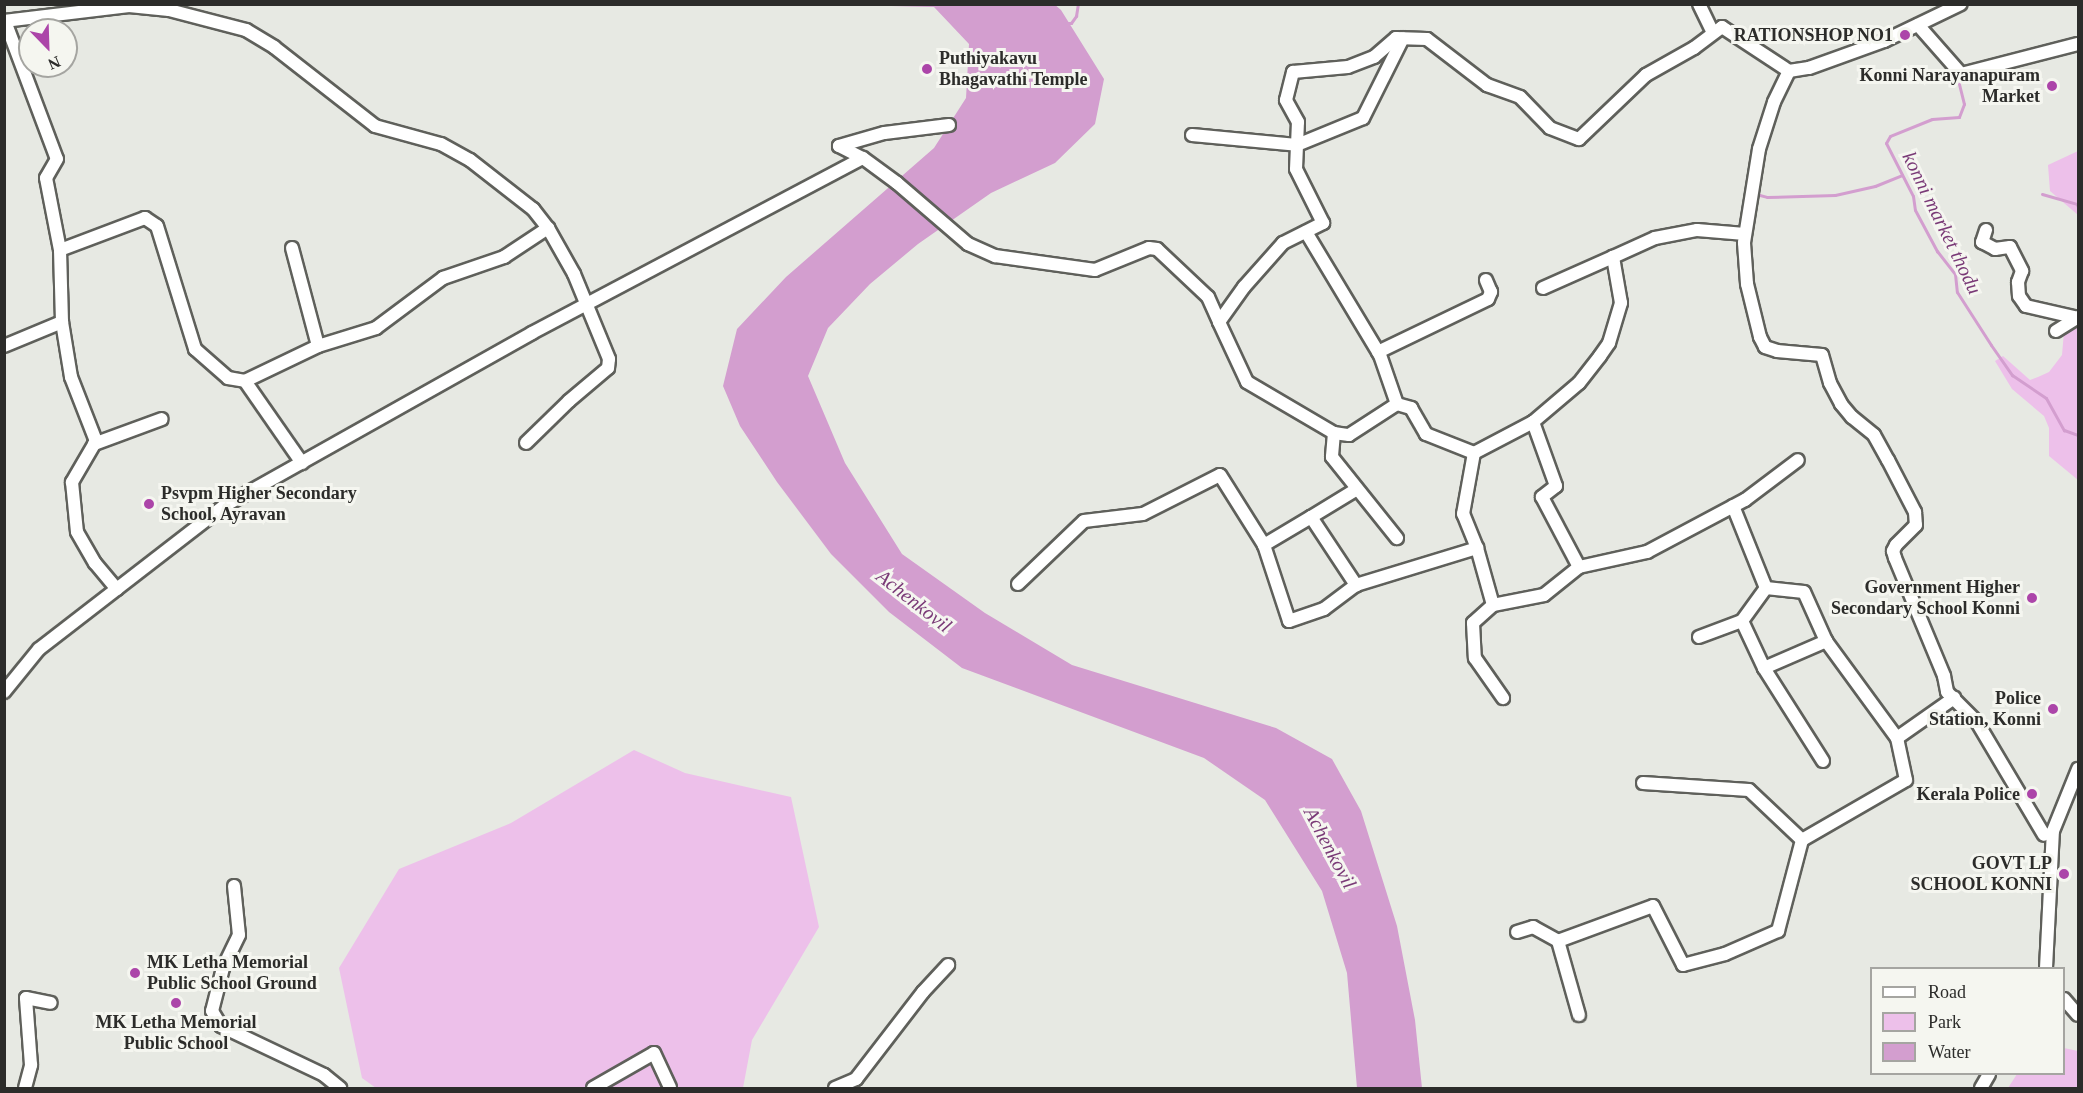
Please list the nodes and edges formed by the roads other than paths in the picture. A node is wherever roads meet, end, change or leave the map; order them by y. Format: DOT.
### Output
graph roads {
  1 [pos="1699,4"];
  2 [pos="1961,4"];
  3 [pos="5,21"];
  4 [pos="1918,25"];
  5 [pos="1713,33"];
  6 [pos="1402,38"];
  7 [pos="2079,44"];
  8 [pos="1789,71"];
  9 [pos="949,125"];
  10 [pos="1192,135"];
  11 [pos="1297,146"];
  12 [pos="863,158"];
  13 [pos="548,228"];
  14 [pos="1986,230"];
  15 [pos="1306,232"];
  16 [pos="1745,234"];
  17 [pos="292,248"];
  18 [pos="60,250"];
  19 [pos="1613,257"];
  20 [pos="1486,280"];
  21 [pos="1543,288"];
  22 [pos="587,304"];
  23 [pos="2078,318"];
  24 [pos="62,322"];
  25 [pos="1219,322"];
  26 [pos="2056,331"];
  27 [pos="4,346"];
  28 [pos="318,346"];
  29 [pos="1378,352"];
  30 [pos="245,381"];
  31 [pos="1397,404"];
  32 [pos="162,419"];
  33 [pos="1533,422"];
  34 [pos="1334,433"];
  35 [pos="525,443"];
  36 [pos="94,444"];
  37 [pos="1474,453"];
  38 [pos="1798,460"];
  39 [pos="302,463"];
  40 [pos="1357,489"];
  41 [pos="1733,506"];
  42 [pos="1311,517"];
  43 [pos="1397,538"];
  44 [pos="1264,545"];
  45 [pos="1477,548"];
  46 [pos="1579,567"];
  47 [pos="1018,584"];
  48 [pos="1356,585"];
  49 [pos="1766,588"];
  50 [pos="117,589"];
  51 [pos="1493,605"];
  52 [pos="1742,621"];
  53 [pos="1699,637"];
  54 [pos="1826,641"];
  55 [pos="1764,668"];
  56 [pos="4,692"];
  57 [pos="1503,698"];
  58 [pos="1954,698"];
  59 [pos="1897,738"];
  60 [pos="1823,761"];
  61 [pos="2079,770"];
  62 [pos="1643,783"];
  63 [pos="2044,835"];
  64 [pos="1802,840"];
  65 [pos="234,886"];
  66 [pos="1517,932"];
  67 [pos="1558,941"];
  68 [pos="948,965"];
  69 [pos="2046,967"];
  70 [pos="2065,1000"];
  71 [pos="51,1003"];
  72 [pos="1579,1015"];
  73 [pos="2079,1015"];
  74 [pos="1988,1075"];
  75 [pos="25,1089"];
  76 [pos="340,1089"];
  77 [pos="593,1089"];
  78 [pos="670,1089"];
  79 [pos="835,1089"];
  80 [pos="1981,1089"];
  1 -- 5 [label="street"];
  2 -- 4 [label="street"];
  3 -- 13 [label="street"];
  3 -- 18 [label="street"];
  4 -- 7 [label="street"];
  4 -- 8 [label="street"];
  5 -- 6 [label="street"];
  5 -- 8 [label="street"];
  6 -- 11 [label="street"];
  6 -- 11 [label="street"];
  8 -- 16 [label="street"];
  9 -- 12 [label="street"];
  10 -- 11 [label="street"];
  11 -- 15 [label="street"];
  12 -- 22 [label="street"];
  12 -- 25 [label="street"];
  13 -- 22 [label="street"];
  13 -- 28 [label="street"];
  14 -- 23 [label="street"];
  15 -- 25 [label="street"];
  15 -- 29 [label="street"];
  16 -- 19 [label="street"];
  16 -- 58 [label="street"];
  17 -- 28 [label="street"];
  18 -- 24 [label="street"];
  18 -- 30 [label="street"];
  19 -- 21 [label="street"];
  19 -- 33 [label="street"];
  20 -- 29 [label="street"];
  22 -- 35 [label="street"];
  22 -- 39 [label="street"];
  23 -- 26 [label="street"];
  24 -- 27 [label="street"];
  24 -- 36 [label="street"];
  25 -- 34 [label="street"];
  28 -- 30 [label="street"];
  29 -- 31 [label="street"];
  30 -- 39 [label="street"];
  31 -- 34 [label="street"];
  31 -- 37 [label="street"];
  32 -- 36 [label="street"];
  33 -- 37 [label="street"];
  33 -- 46 [label="street"];
  34 -- 40 [label="street"];
  36 -- 50 [label="street"];
  37 -- 45 [label="street"];
  38 -- 41 [label="street"];
  39 -- 50 [label="street"];
  40 -- 42 [label="street"];
  40 -- 43 [label="street"];
  41 -- 46 [label="street"];
  41 -- 49 [label="street"];
  42 -- 44 [label="street"];
  42 -- 48 [label="street"];
  44 -- 47 [label="street"];
  44 -- 48 [label="street"];
  45 -- 48 [label="street"];
  45 -- 51 [label="street"];
  46 -- 51 [label="street"];
  49 -- 52 [label="street"];
  49 -- 54 [label="street"];
  50 -- 56 [label="street"];
  51 -- 57 [label="street"];
  52 -- 53 [label="street"];
  52 -- 55 [label="street"];
  54 -- 55 [label="street"];
  54 -- 59 [label="street"];
  55 -- 60 [label="street"];
  58 -- 59 [label="street"];
  58 -- 63 [label="street"];
  59 -- 64 [label="street"];
  61 -- 69 [label="street"];
  62 -- 64 [label="street"];
  64 -- 67 [label="street"];
  65 -- 76 [label="street"];
  66 -- 67 [label="street"];
  67 -- 72 [label="street"];
  68 -- 79 [label="street"];
  70 -- 73 [label="street"];
  71 -- 75 [label="street"];
  74 -- 80 [label="street"];
  77 -- 78 [label="street"];
}
